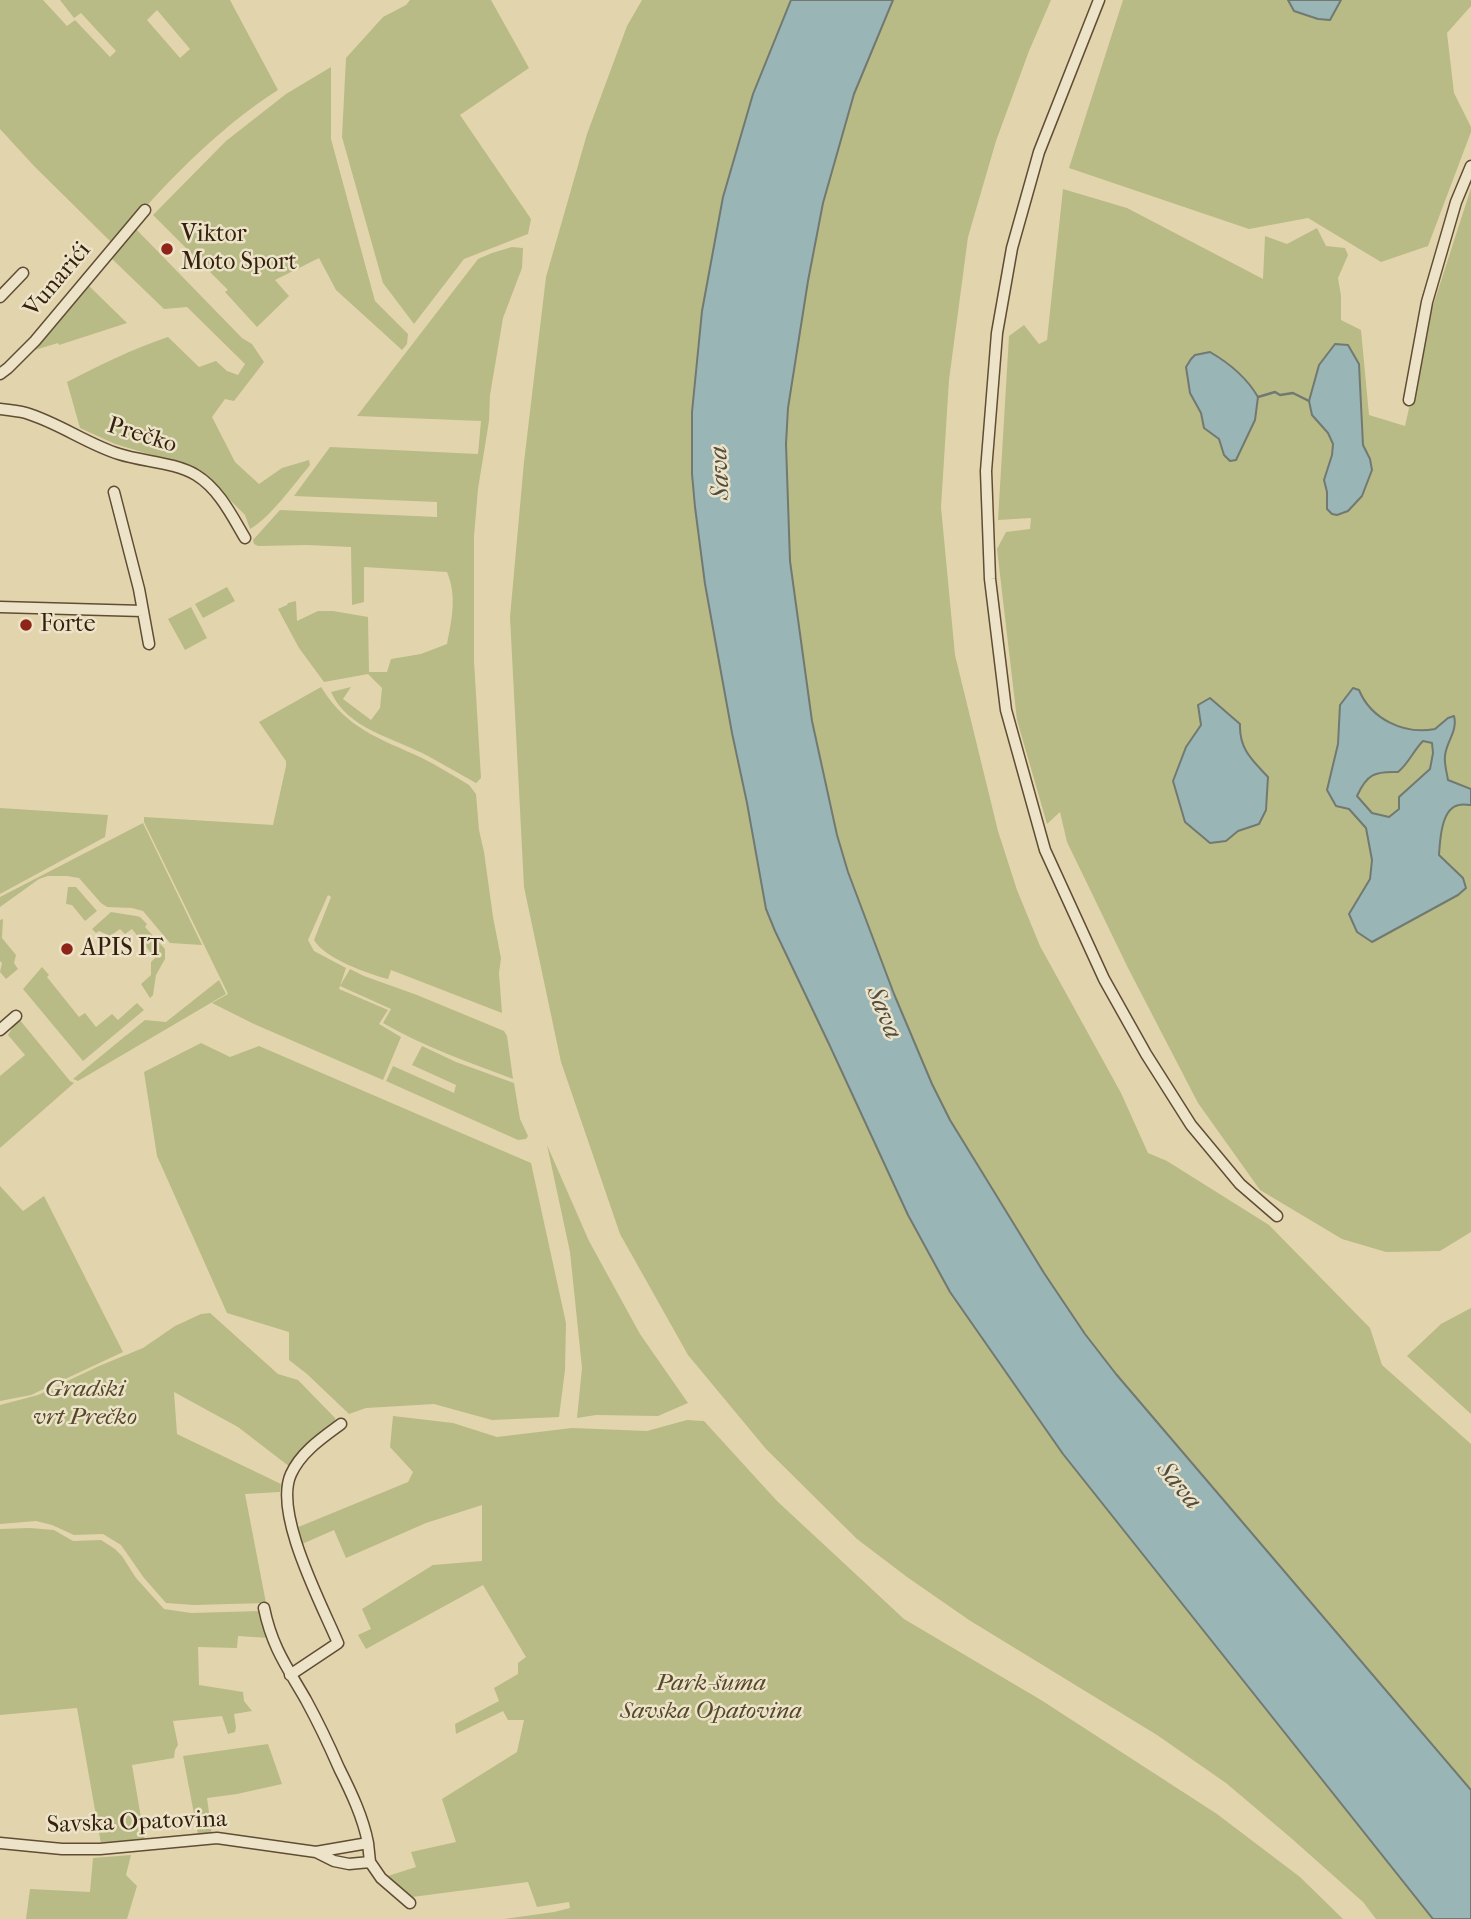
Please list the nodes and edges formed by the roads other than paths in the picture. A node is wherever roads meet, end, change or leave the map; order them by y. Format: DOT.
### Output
graph roads {
  1 [pos="1100,0"];
  2 [pos="1471,166"];
  3 [pos="145,210"];
  4 [pos="23,273"];
  5 [pos="0,297"];
  6 [pos="0,374"];
  7 [pos="1409,400"];
  8 [pos="0,409"];
  9 [pos="114,492"];
  10 [pos="245,538"];
  11 [pos="0,607"];
  12 [pos="143,611"];
  13 [pos="149,643"];
  14 [pos="16,1016"];
  15 [pos="0,1030"];
  16 [pos="1277,1216"];
  17 [pos="341,1424"];
  18 [pos="264,1608"];
  19 [pos="290,1675"];
  20 [pos="0,1843"];
  21 [pos="368,1843"];
  22 [pos="316,1852"];
  23 [pos="370,1862"];
  24 [pos="411,1903"];
  1 -- 16 [label="street"];
  2 -- 7 [label="street"];
  3 -- 6 [label="street, Vunarići"];
  4 -- 5 [label="street"];
  8 -- 10 [label="street, Prečko"];
  9 -- 12 [label="street"];
  11 -- 12 [label="street"];
  12 -- 13 [label="street"];
  14 -- 15 [label="street"];
  17 -- 19 [label="street"];
  18 -- 19 [label="street"];
  19 -- 21 [label="street"];
  20 -- 22 [label="street, Savska Opatovina"];
  21 -- 22 [label="street, Savska Opatovina"];
  21 -- 23 [label="street"];
  22 -- 23 [label="street, Savska Opatovina"];
  23 -- 24 [label="street"];
}
